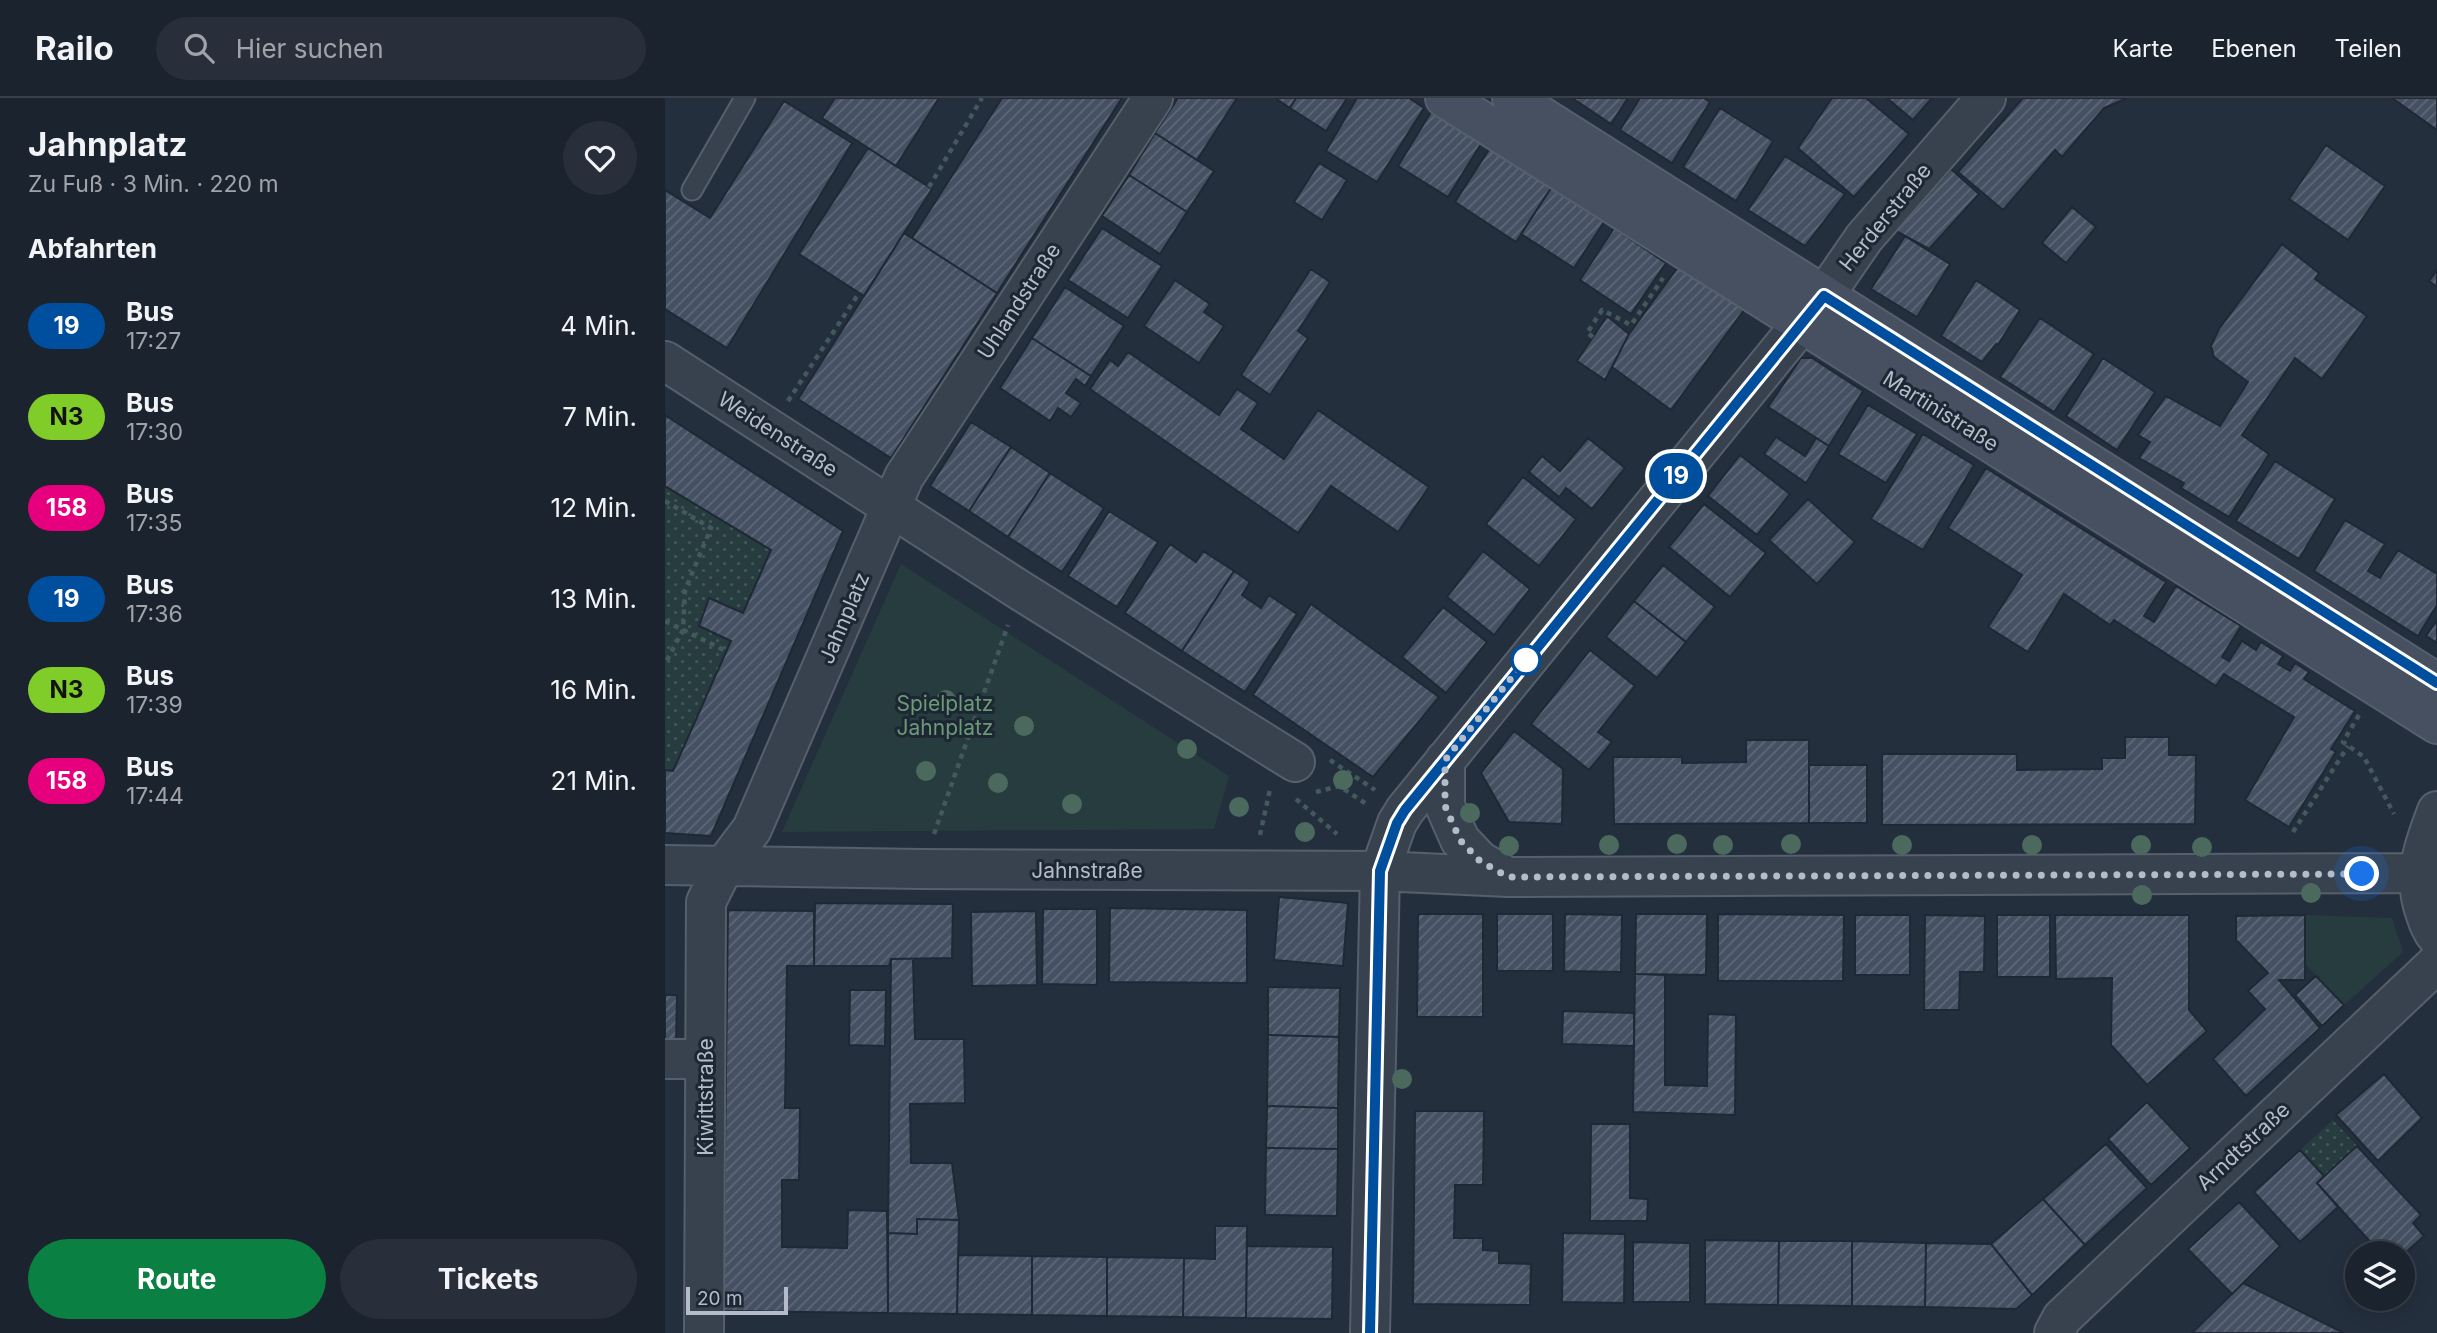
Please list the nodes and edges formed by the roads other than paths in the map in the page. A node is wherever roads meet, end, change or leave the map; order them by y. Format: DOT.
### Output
graph roads {
  1 [pos="745,98"];
  2 [pos="1153,98"];
  3 [pos="1445,98"];
  4 [pos="1512,98"];
  5 [pos="1986,98"];
  6 [pos="692,190"];
  7 [pos="1812,309"];
  8 [pos="665,361"];
  9 [pos="891,507"];
  10 [pos="2437,683"];
  11 [pos="2437,724"];
  12 [pos="1445,760"];
  13 [pos="1287,781"];
  14 [pos="2435,825"];
  15 [pos="665,864"];
  16 [pos="724,866"];
  17 [pos="1366,871"];
  18 [pos="2418,873"];
  19 [pos="1508,877"];
  20 [pos="2437,937"];
  21 [pos="2437,963"];
  22 [pos="665,1059"];
  23 [pos="705,1059"];
  24 [pos="704,1333"];
  25 [pos="1370,1333"];
  26 [pos="2054,1333"];
  1 -- 6 [label="lane"];
  2 -- 9 [label="street, Uhlandstraße"];
  3 -- 7 [label="main road, Martinistraße"];
  4 -- 7 [label="main road, Martinistraße"];
  5 -- 7 [label="street, Herderstraße"];
  7 -- 10 [label="main road, Martinistraße"];
  7 -- 11 [label="main road, Martinistraße"];
  7 -- 12 [label="street, Herderstraße"];
  8 -- 9 [label="street, Weidenstraße"];
  9 -- 13 [label="street"];
  9 -- 16 [label="street, Jahnplatz"];
  12 -- 17 [label="street, Herderstraße"];
  12 -- 19 [label="street"];
  14 -- 18 [label="street"];
  15 -- 16 [label="street, Jahnstraße"];
  16 -- 17 [label="street, Jahnstraße"];
  16 -- 23 [label="street, Kiwittstraße"];
  17 -- 19 [label="street, Jahnstraße"];
  17 -- 25 [label="street, Herderstraße"];
  18 -- 19 [label="street, Jahnstraße"];
  18 -- 20 [label="street"];
  21 -- 26 [label="street, Arndtstraße"];
  22 -- 23 [label="street"];
  23 -- 24 [label="street, Kiwittstraße"];
}
